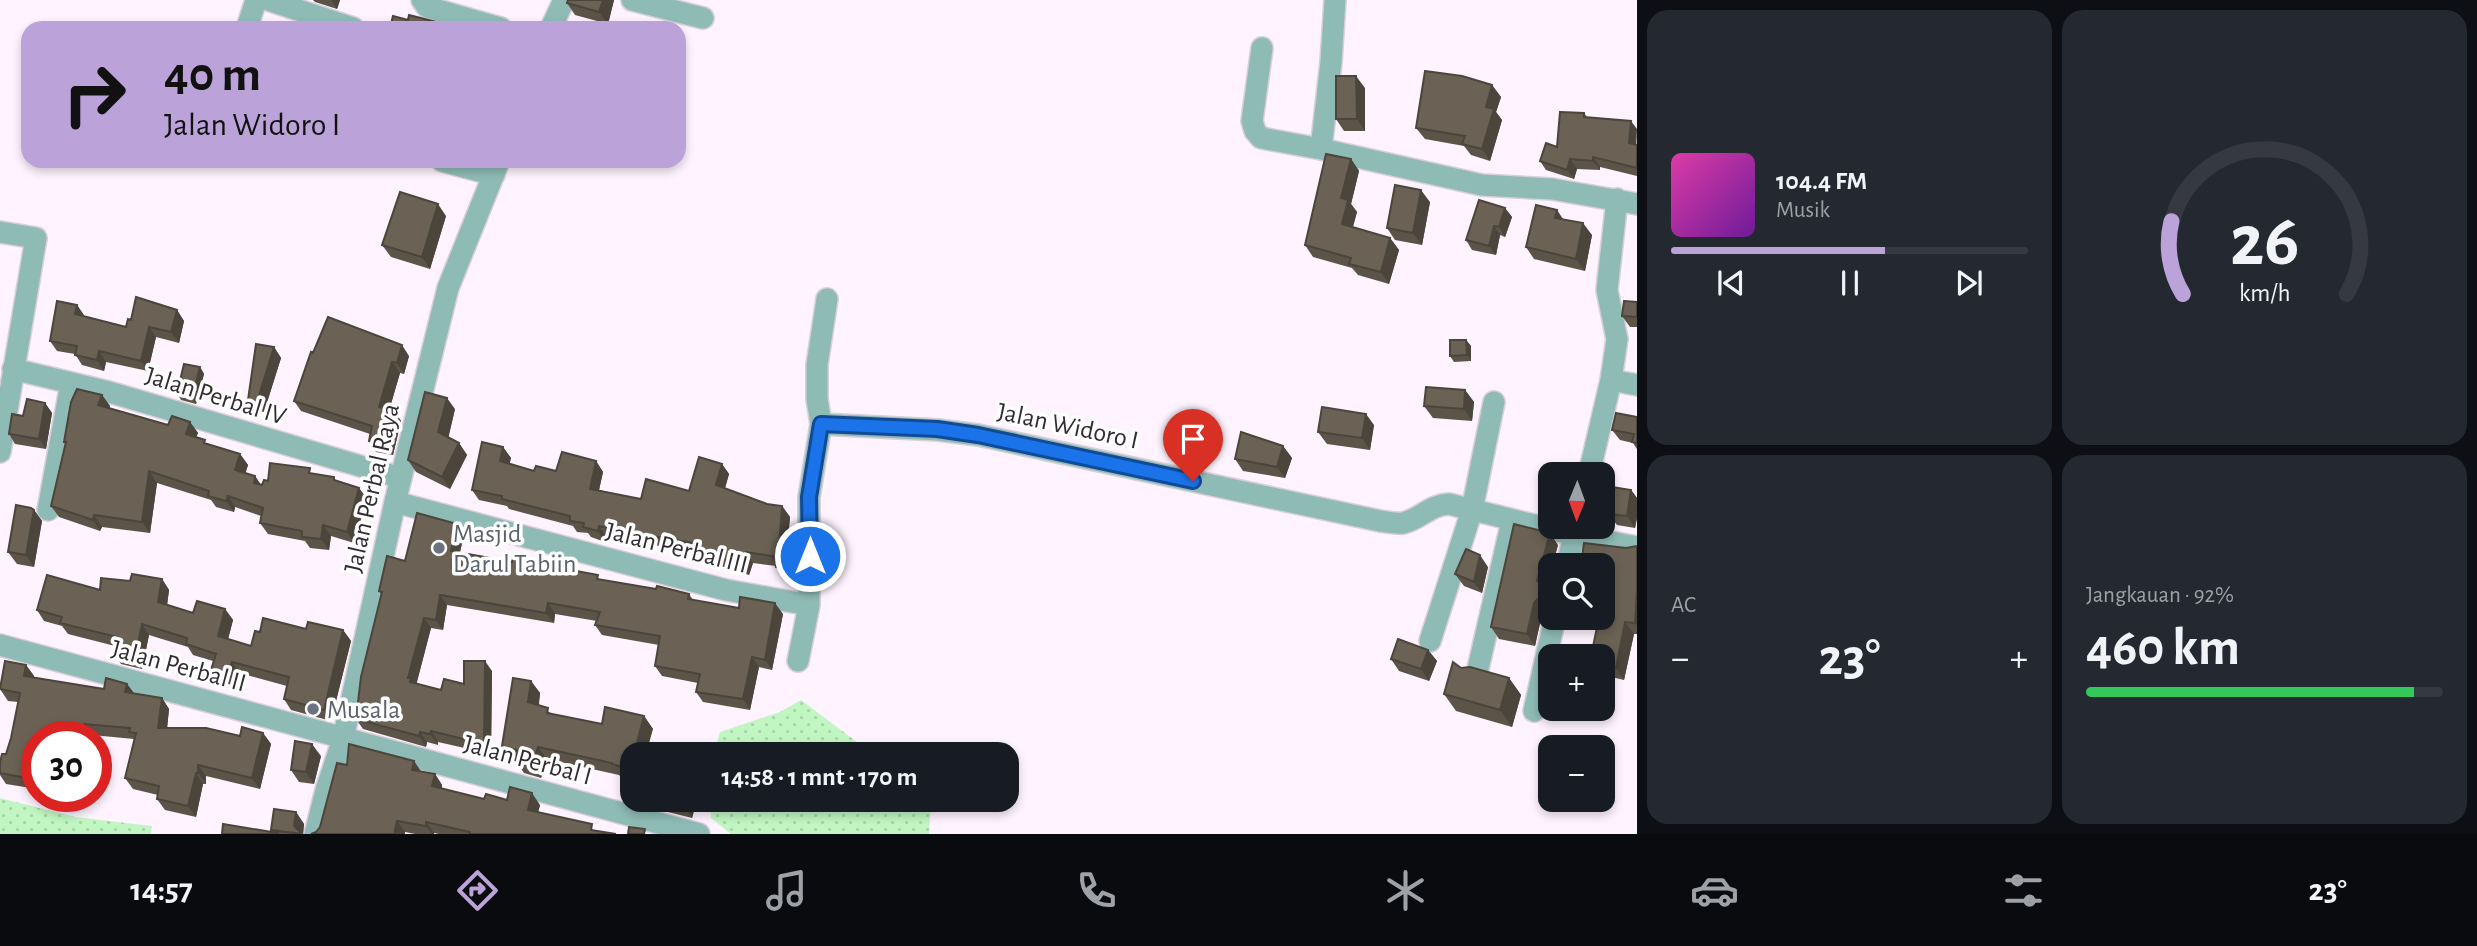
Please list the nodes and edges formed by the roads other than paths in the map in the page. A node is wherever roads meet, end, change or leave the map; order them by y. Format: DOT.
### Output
graph roads {
  1 [pos="256,0"];
  2 [pos="268,0"];
  3 [pos="422,0"];
  4 [pos="564,0"];
  5 [pos="632,0"];
  6 [pos="1335,0"];
  7 [pos="704,18"];
  8 [pos="249,21"];
  9 [pos="332,21"];
  10 [pos="476,21"];
  11 [pos="554,21"];
  12 [pos="1262,48"];
  13 [pos="1321,149"];
  14 [pos="496,168"];
  15 [pos="1627,202"];
  16 [pos="4,232"];
  17 [pos="827,299"];
  18 [pos="13,369"];
  19 [pos="1611,380"];
  20 [pos="71,383"];
  21 [pos="1637,385"];
  22 [pos="1494,402"];
  23 [pos="821,424"];
  24 [pos="0,452"];
  25 [pos="1592,462"];
  26 [pos="401,478"];
  27 [pos="395,502"];
  28 [pos="48,510"];
  29 [pos="1472,510"];
  30 [pos="1513,521"];
  31 [pos="1538,525"];
  32 [pos="1606,539"];
  33 [pos="1637,547"];
  34 [pos="809,605"];
  35 [pos="1552,630"];
  36 [pos="1430,641"];
  37 [pos="0,645"];
  38 [pos="798,661"];
  39 [pos="1477,673"];
  40 [pos="1534,711"];
  41 [pos="343,739"];
  42 [pos="315,834"];
  43 [pos="699,834"];
  1 -- 8 [label="street"];
  2 -- 9 [label="street"];
  3 -- 10 [label="street"];
  4 -- 11 [label="street"];
  5 -- 7 [label="street"];
  6 -- 13 [label="street"];
  12 -- 13 [label="street"];
  13 -- 15 [label="street"];
  14 -- 26 [label="street, Jalan Perbal Raya"];
  15 -- 19 [label="street"];
  16 -- 18 [label="street"];
  17 -- 23 [label="street"];
  18 -- 20 [label="street, Jalan Perbal IV"];
  18 -- 24 [label="street"];
  19 -- 21 [label="street"];
  19 -- 25 [label="street"];
  20 -- 26 [label="street, Jalan Perbal IV"];
  20 -- 28 [label="street"];
  22 -- 29 [label="street"];
  23 -- 29 [label="street, Jalan Widoro I"];
  23 -- 34 [label="street"];
  26 -- 27 [label="street, Jalan Perbal Raya"];
  27 -- 34 [label="street, Jalan Perbal III"];
  27 -- 41 [label="street, Jalan Perbal Raya"];
  29 -- 30 [label="street, Jalan Widoro I"];
  29 -- 36 [label="street"];
  30 -- 31 [label="street, Jalan Widoro I"];
  30 -- 39 [label="street"];
  32 -- 33 [label="street, Jalan Widoro I"];
  34 -- 38 [label="street"];
  35 -- 40 [label="street"];
  37 -- 41 [label="street, Jalan Perbal II"];
  41 -- 42 [label="street, Jalan Perbal Raya"];
  41 -- 43 [label="street, Jalan Perbal I"];
}
